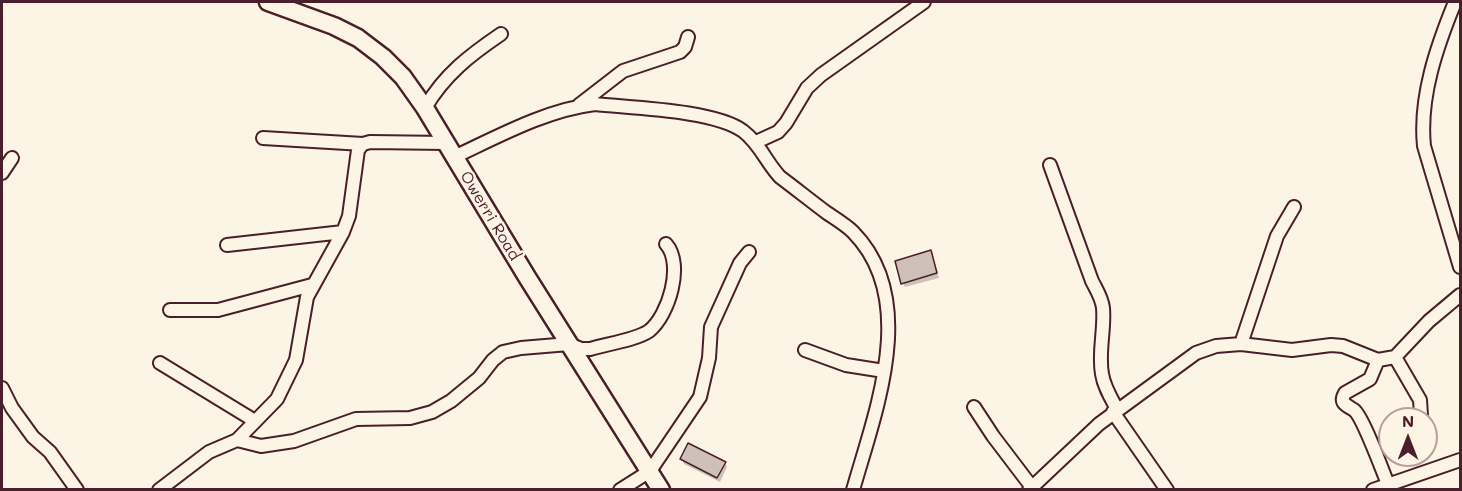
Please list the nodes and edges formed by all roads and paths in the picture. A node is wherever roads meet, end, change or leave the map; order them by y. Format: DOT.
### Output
graph roads {
  1 [pos="268,2"];
  2 [pos="924,2"];
  3 [pos="1458,2"];
  4 [pos="501,34"];
  5 [pos="688,38"];
  6 [pos="578,106"];
  7 [pos="425,108"];
  8 [pos="263,138"];
  9 [pos="756,142"];
  10 [pos="363,144"];
  11 [pos="450,150"];
  12 [pos="12,158"];
  13 [pos="1050,165"];
  14 [pos="2,173"];
  15 [pos="1294,207"];
  16 [pos="343,232"];
  17 [pos="666,244"];
  18 [pos="227,245"];
  19 [pos="749,252"];
  20 [pos="1461,267"];
  21 [pos="312,285"];
  22 [pos="1461,295"];
  23 [pos="170,310"];
  24 [pos="569,344"];
  25 [pos="1241,344"];
  26 [pos="805,350"];
  27 [pos="1395,357"];
  28 [pos="1378,360"];
  29 [pos="160,363"];
  30 [pos="884,371"];
  31 [pos="2,388"];
  32 [pos="974,407"];
  33 [pos="1420,407"];
  34 [pos="1115,411"];
  35 [pos="255,421"];
  36 [pos="237,440"];
  37 [pos="1461,460"];
  38 [pos="650,471"];
  39 [pos="1388,484"];
  40 [pos="1030,488"];
  41 [pos="77,489"];
  42 [pos="159,489"];
  43 [pos="620,489"];
  44 [pos="661,489"];
  45 [pos="853,489"];
  46 [pos="1167,489"];
  47 [pos="1373,489"];
  1 -- 7 [label="main road, Owerri Road"];
  2 -- 9 [label="street"];
  3 -- 20 [label="street"];
  4 -- 7 [label="street"];
  5 -- 6 [label="street"];
  6 -- 9 [label="street"];
  6 -- 11 [label="street"];
  7 -- 11 [label="main road, Owerri Road"];
  8 -- 10 [label="street"];
  9 -- 30 [label="street"];
  10 -- 11 [label="street"];
  10 -- 16 [label="street"];
  11 -- 24 [label="main road, Owerri Road"];
  12 -- 14 [label="street"];
  13 -- 34 [label="street"];
  15 -- 25 [label="street"];
  16 -- 18 [label="street"];
  16 -- 21 [label="street"];
  17 -- 24 [label="street"];
  19 -- 38 [label="street"];
  21 -- 23 [label="street"];
  21 -- 35 [label="street"];
  22 -- 27 [label="street"];
  24 -- 36 [label="street"];
  24 -- 38 [label="main road, Owerri Road"];
  25 -- 28 [label="street"];
  25 -- 34 [label="street"];
  26 -- 30 [label="street"];
  27 -- 28 [label="street"];
  27 -- 33 [label="street"];
  28 -- 39 [label="street"];
  29 -- 35 [label="street"];
  30 -- 45 [label="street"];
  31 -- 41 [label="street"];
  32 -- 40 [label="street"];
  34 -- 40 [label="street"];
  34 -- 46 [label="street"];
  35 -- 36 [label="street"];
  36 -- 42 [label="street"];
  37 -- 39 [label="street"];
  38 -- 43 [label="street"];
  38 -- 44 [label="main road, Owerri Road"];
  39 -- 47 [label="street"];
}
